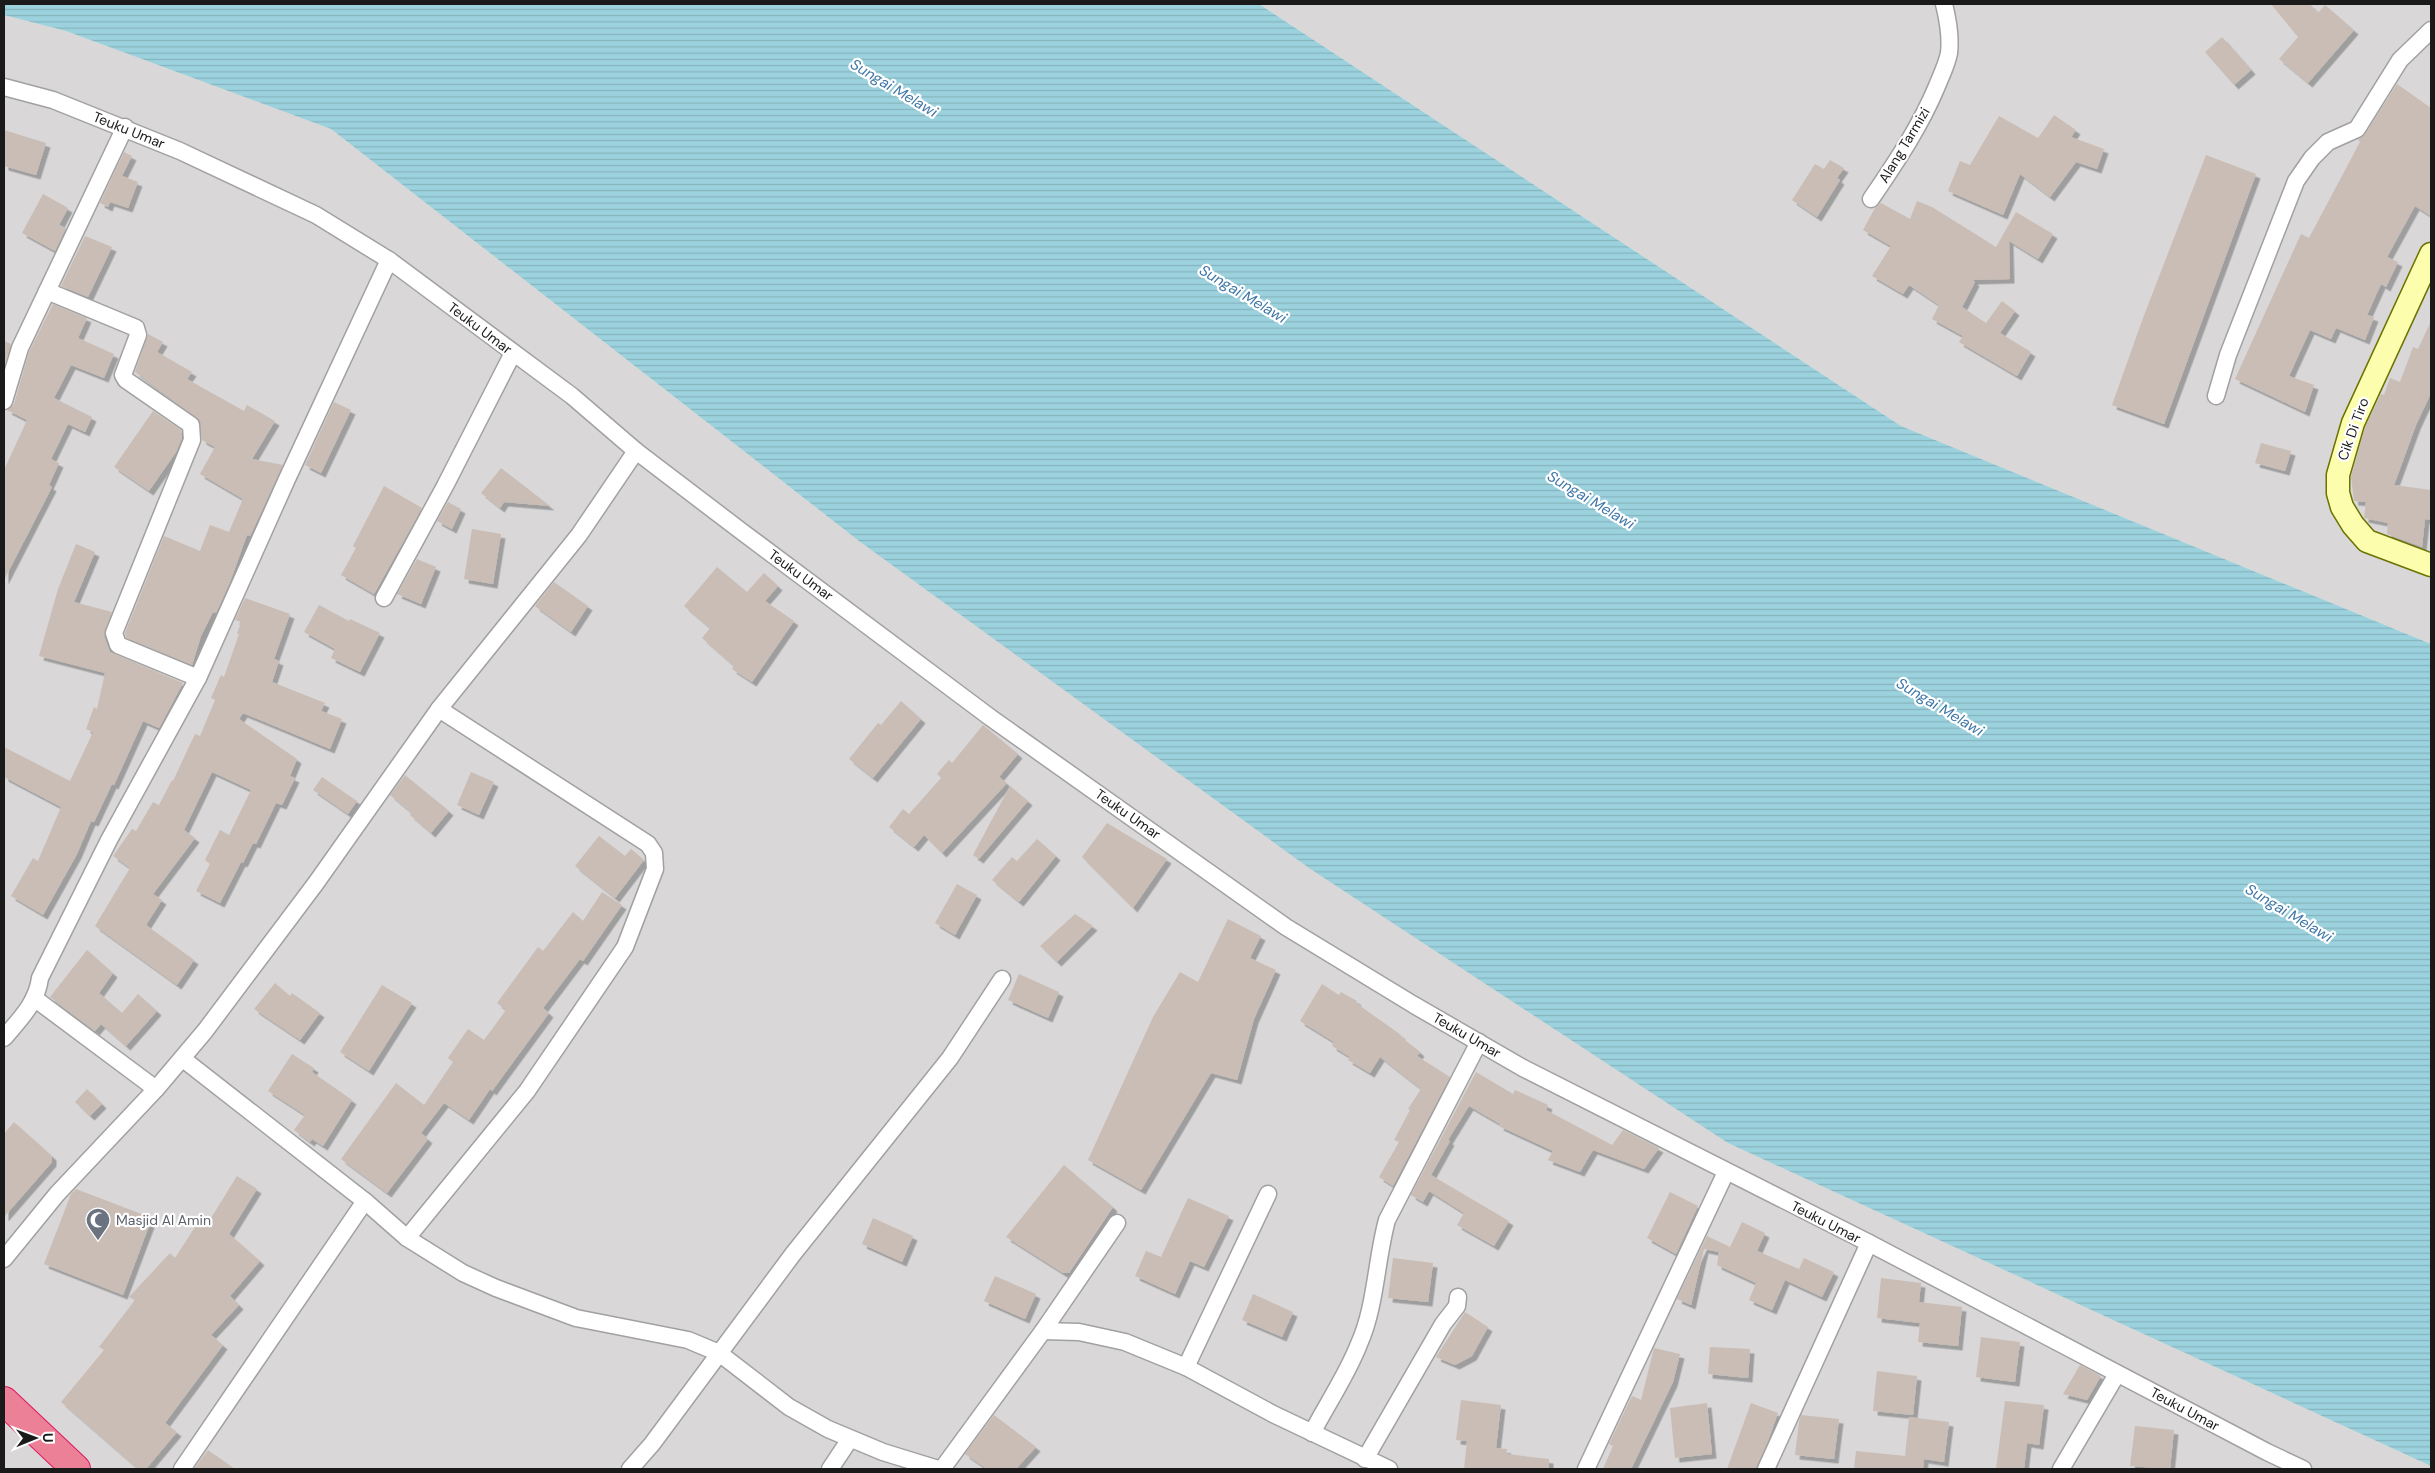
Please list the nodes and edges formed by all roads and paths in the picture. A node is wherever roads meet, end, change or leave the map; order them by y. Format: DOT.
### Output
graph roads {
  1 [pos="1944,4"];
  2 [pos="2431,30"];
  3 [pos="4,87"];
  4 [pos="124,127"];
  5 [pos="1871,199"];
  6 [pos="2431,254"];
  7 [pos="389,260"];
  8 [pos="47,291"];
  9 [pos="512,353"];
  10 [pos="2216,396"];
  11 [pos="4,401"];
  12 [pos="636,450"];
  13 [pos="2431,565"];
  14 [pos="384,598"];
  15 [pos="198,678"];
  16 [pos="439,709"];
  17 [pos="1002,979"];
  18 [pos="34,998"];
  19 [pos="4,1038"];
  20 [pos="1479,1042"];
  21 [pos="183,1059"];
  22 [pos="156,1089"];
  23 [pos="1726,1172"];
  24 [pos="1268,1194"];
  25 [pos="365,1201"];
  26 [pos="1116,1223"];
  27 [pos="407,1238"];
  28 [pos="1869,1244"];
  29 [pos="4,1259"];
  30 [pos="1458,1297"];
  31 [pos="1043,1331"];
  32 [pos="719,1353"];
  33 [pos="1186,1367"];
  34 [pos="2117,1374"];
  35 [pos="4,1401"];
  36 [pos="4,1426"];
  37 [pos="1312,1433"];
  38 [pos="850,1439"];
  39 [pos="1365,1459"];
  40 [pos="1383,1468"];
  41 [pos="51,1469"];
  42 [pos="76,1469"];
  43 [pos="182,1469"];
  44 [pos="630,1469"];
  45 [pos="830,1469"];
  46 [pos="938,1469"];
  47 [pos="942,1469"];
  48 [pos="1586,1469"];
  49 [pos="1766,1469"];
  50 [pos="2062,1469"];
  51 [pos="2303,1469"];
  1 -- 5 [label="street, Alang Tarmizi"];
  2 -- 10 [label="street"];
  3 -- 4 [label="street, Teuku Umar"];
  4 -- 7 [label="street, Teuku Umar"];
  4 -- 8 [label="street"];
  6 -- 13 [label="street, Cik Di Tiro"];
  7 -- 9 [label="street, Teuku Umar"];
  7 -- 15 [label="street"];
  8 -- 11 [label="street"];
  8 -- 15 [label="street"];
  9 -- 12 [label="street, Teuku Umar"];
  9 -- 14 [label="street"];
  12 -- 16 [label="street"];
  12 -- 20 [label="street, Teuku Umar"];
  15 -- 18 [label="street"];
  16 -- 21 [label="street"];
  16 -- 27 [label="street"];
  17 -- 32 [label="street"];
  18 -- 19 [label="street"];
  18 -- 22 [label="street"];
  20 -- 23 [label="street, Teuku Umar"];
  20 -- 37 [label="street"];
  21 -- 22 [label="street"];
  21 -- 25 [label="street"];
  22 -- 29 [label="street"];
  23 -- 28 [label="street, Teuku Umar"];
  23 -- 48 [label="street"];
  24 -- 33 [label="street"];
  25 -- 27 [label="street"];
  25 -- 43 [label="street"];
  26 -- 31 [label="street"];
  27 -- 32 [label="street"];
  28 -- 34 [label="street, Teuku Umar"];
  28 -- 49 [label="street"];
  30 -- 39 [label="street"];
  31 -- 33 [label="street"];
  31 -- 47 [label="street"];
  32 -- 38 [label="street"];
  32 -- 44 [label="street"];
  33 -- 37 [label="street"];
  34 -- 50 [label="street"];
  34 -- 51 [label="street, Teuku Umar"];
  35 -- 42 [label="highway"];
  36 -- 41 [label="highway"];
  37 -- 39 [label="street"];
  38 -- 45 [label="street"];
  38 -- 46 [label="street"];
  39 -- 40 [label="street"];
}
